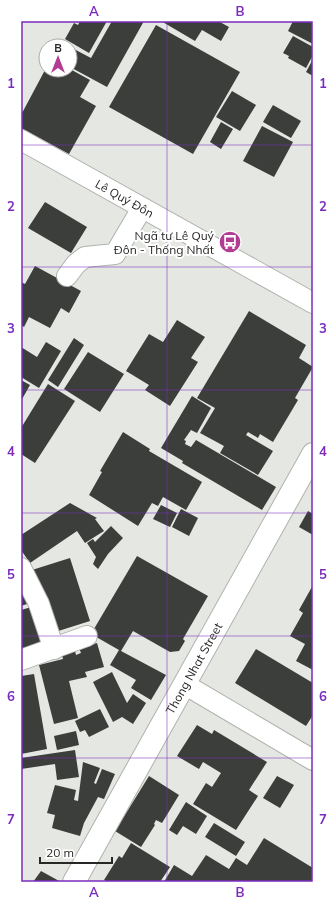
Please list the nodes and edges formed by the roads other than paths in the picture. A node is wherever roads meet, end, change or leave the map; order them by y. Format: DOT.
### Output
graph roads {
  1 [pos="21,140"];
  2 [pos="142,208"];
  3 [pos="67,276"];
  4 [pos="313,304"];
  5 [pos="313,454"];
  6 [pos="21,568"];
  7 [pos="87,636"];
  8 [pos="54,649"];
  9 [pos="21,660"];
  10 [pos="184,684"];
  11 [pos="313,760"];
  12 [pos="74,882"];
  1 -- 2 [label="street, Lê Quý Đôn"];
  2 -- 3 [label="street"];
  2 -- 4 [label="street, Lê Quý Đôn"];
  5 -- 10 [label="street, Thong Nhat Street"];
  6 -- 8 [label="street"];
  7 -- 8 [label="street"];
  8 -- 9 [label="street"];
  10 -- 11 [label="street"];
  10 -- 12 [label="street, Thong Nhat Street"];
}
